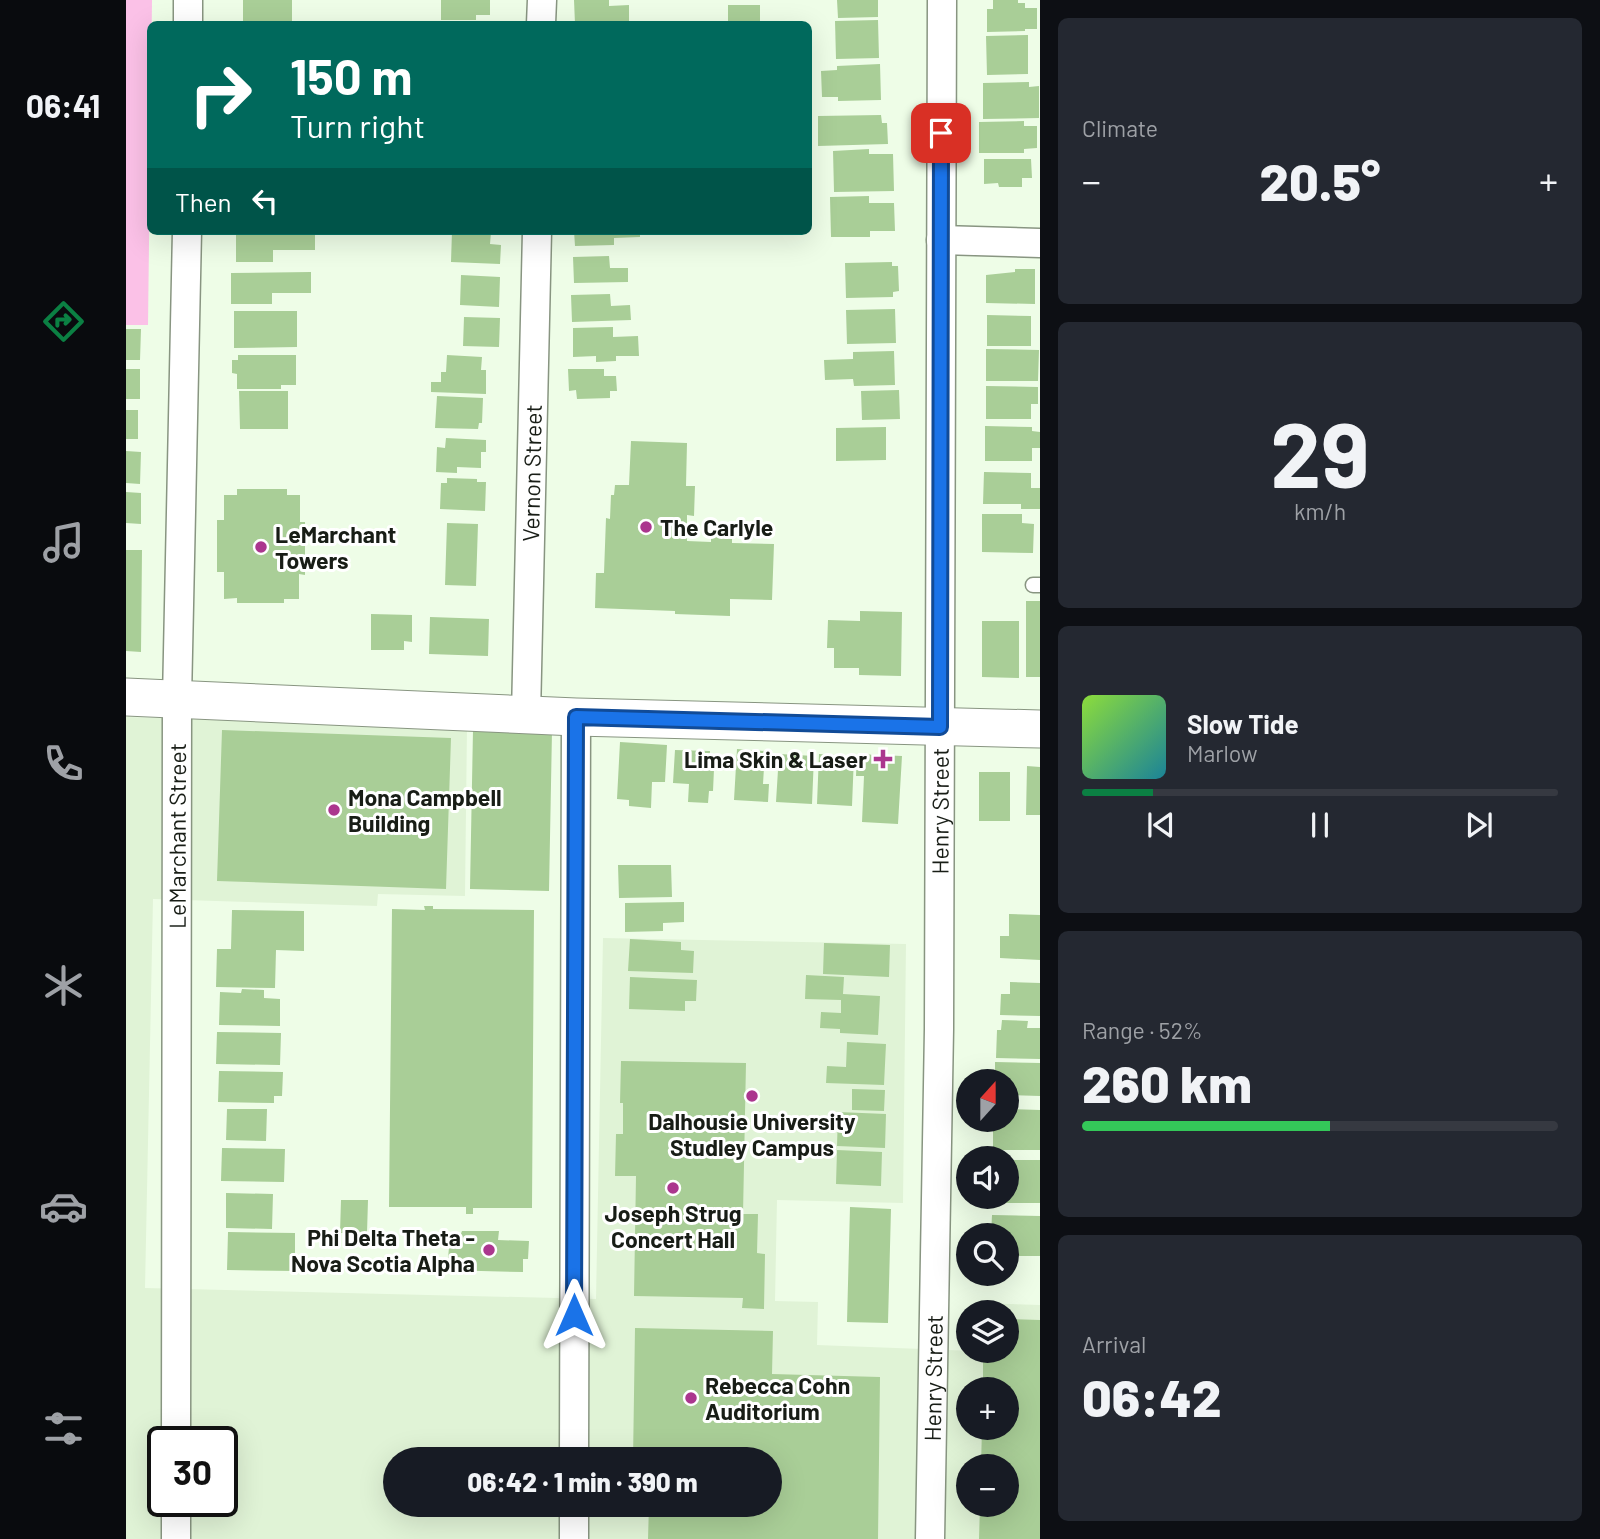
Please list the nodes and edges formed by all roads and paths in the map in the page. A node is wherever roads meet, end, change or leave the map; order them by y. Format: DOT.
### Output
graph roads {
  1 [pos="188,0"];
  2 [pos="542,0"];
  3 [pos="942,0"];
  4 [pos="188,21"];
  5 [pos="541,21"];
  6 [pos="187,235"];
  7 [pos="537,235"];
  8 [pos="941,240"];
  9 [pos="1040,243"];
  10 [pos="126,697"];
  11 [pos="177,699"];
  12 [pos="526,715"];
  13 [pos="576,717"];
  14 [pos="940,727"];
  15 [pos="1040,729"];
  16 [pos="176,1426"];
  17 [pos="574,1447"];
  18 [pos="176,1517"];
  19 [pos="574,1517"];
  20 [pos="176,1539"];
  21 [pos="574,1539"];
  22 [pos="930,1539"];
  1 -- 4 [label="street"];
  2 -- 5 [label="street"];
  3 -- 8 [label="street, Henry Street"];
  6 -- 11 [label="street, LeMarchant Street"];
  7 -- 12 [label="street, Vernon Street"];
  8 -- 9 [label="street"];
  8 -- 14 [label="street, Henry Street"];
  10 -- 11 [label="street"];
  11 -- 12 [label="street"];
  11 -- 16 [label="street, LeMarchant Street"];
  12 -- 13 [label="street"];
  13 -- 14 [label="street"];
  13 -- 17 [label="street"];
  14 -- 15 [label="street"];
  14 -- 22 [label="street, Henry Street"];
  18 -- 20 [label="street"];
  19 -- 21 [label="street"];
}
